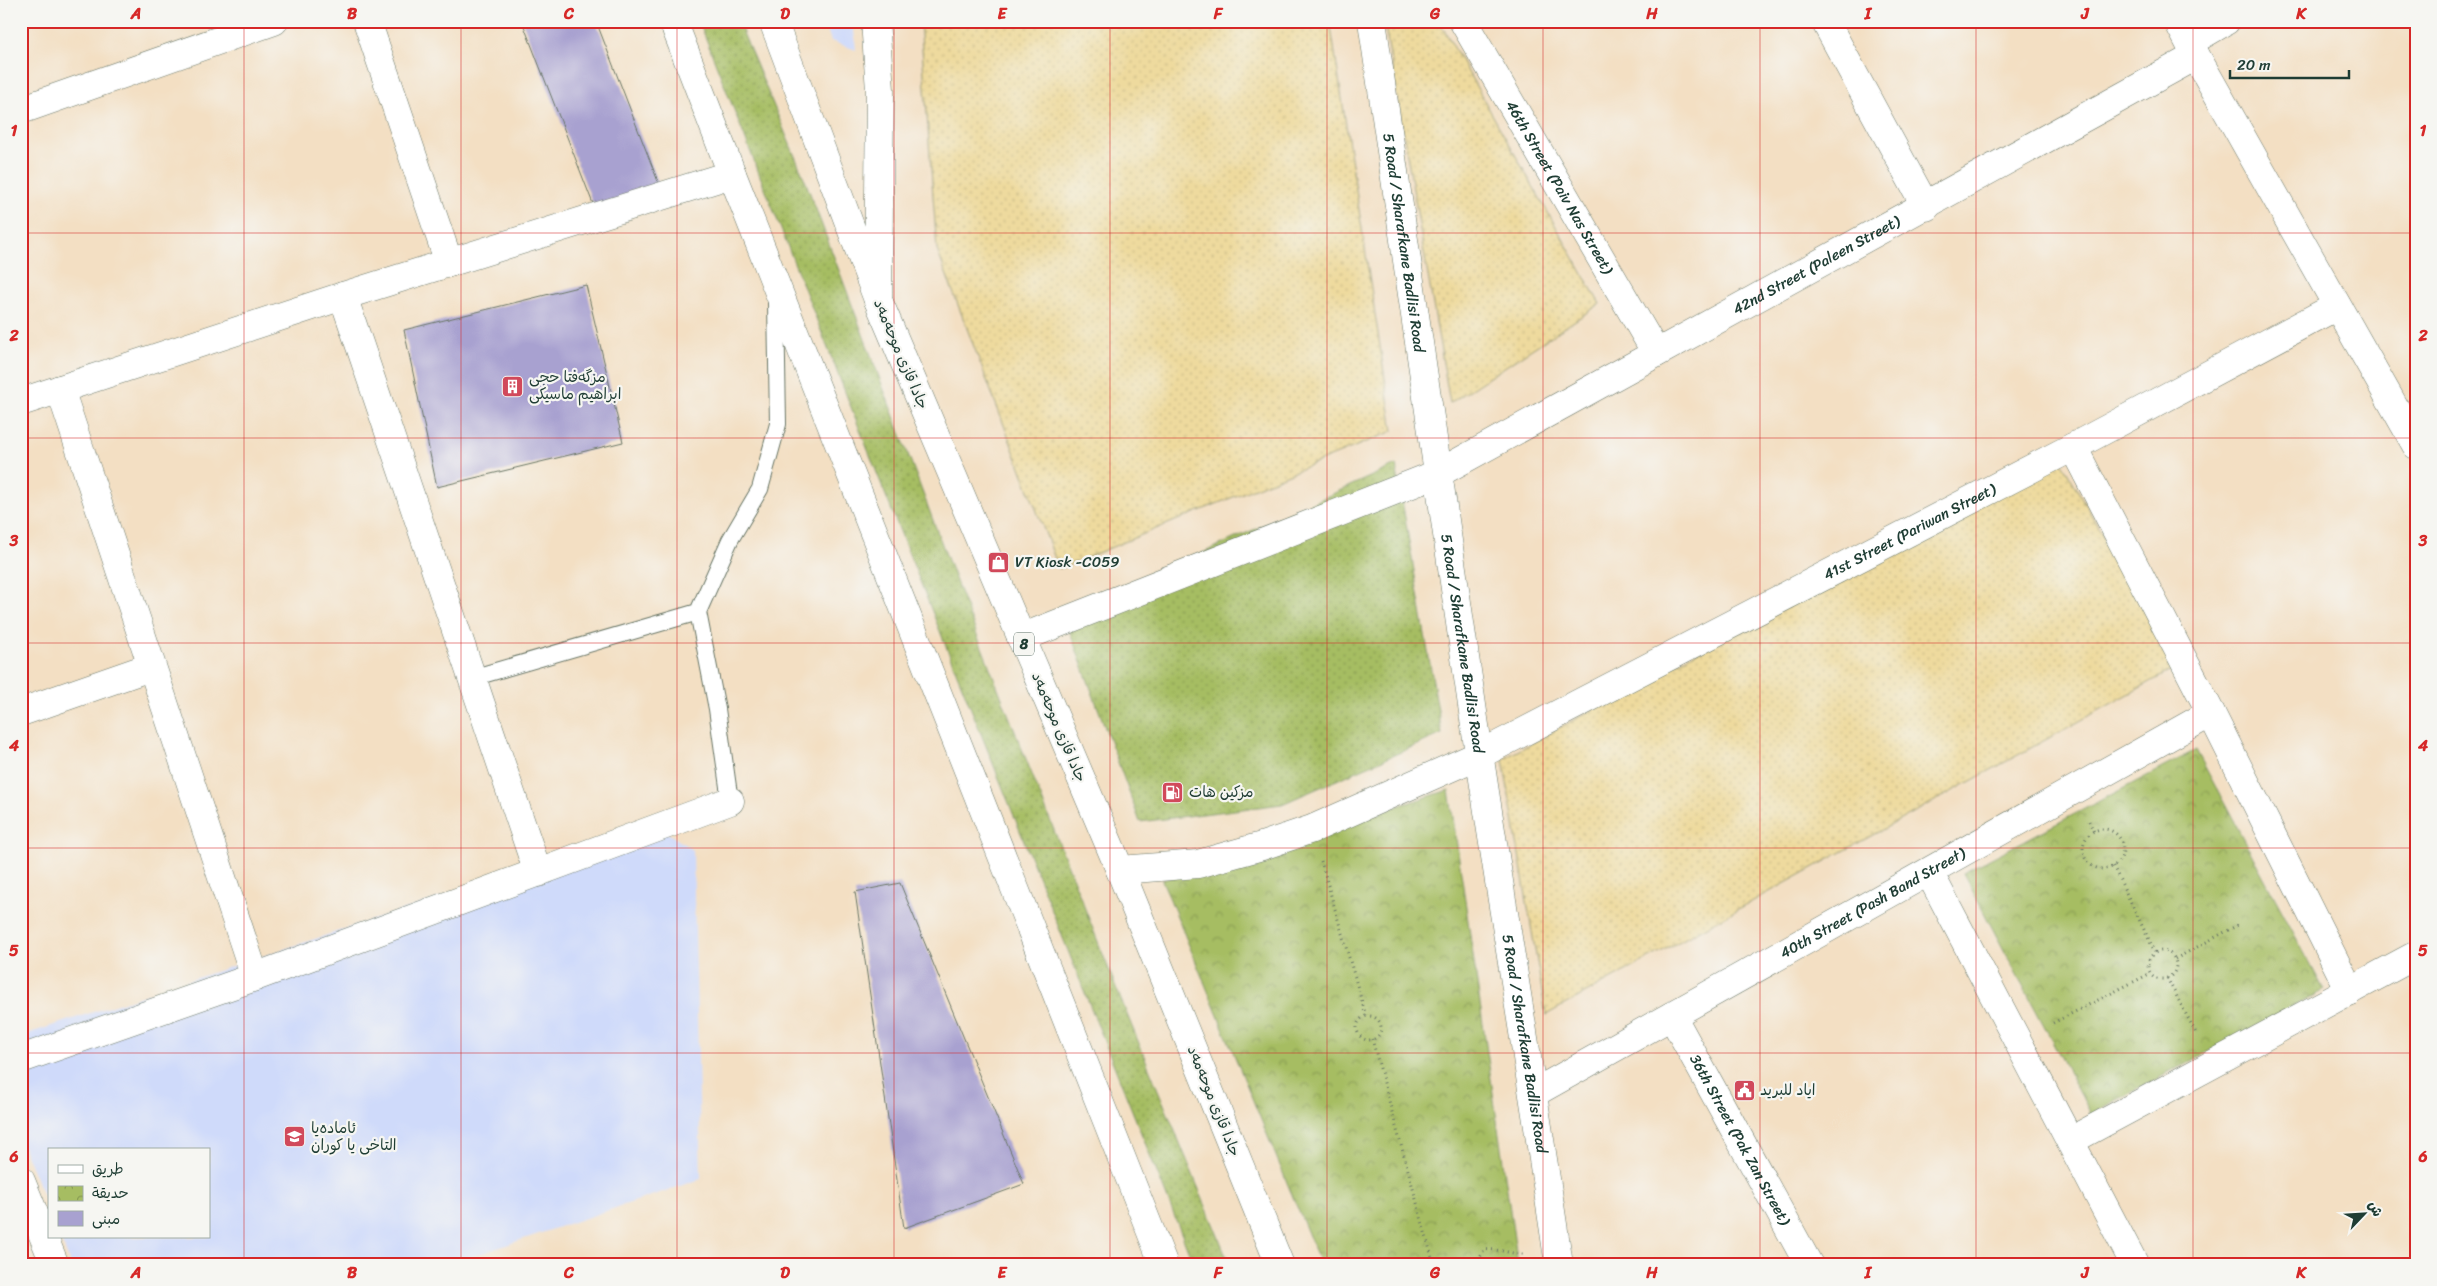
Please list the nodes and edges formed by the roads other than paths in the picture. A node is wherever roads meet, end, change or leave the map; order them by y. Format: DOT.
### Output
graph roads {
  1 [pos="274,21"];
  2 [pos="367,21"];
  3 [pos="673,21"];
  4 [pos="773,21"];
  5 [pos="875,21"];
  6 [pos="1372,21"];
  7 [pos="1464,21"];
  8 [pos="1825,21"];
  9 [pos="2226,21"];
  10 [pos="2188,40"];
  11 [pos="21,110"];
  12 [pos="732,174"];
  13 [pos="1926,207"];
  14 [pos="449,263"];
  15 [pos="775,281"];
  16 [pos="343,296"];
  17 [pos="878,300"];
  18 [pos="2337,306"];
  19 [pos="1656,353"];
  20 [pos="60,390"];
  21 [pos="21,402"];
  22 [pos="2416,445"];
  23 [pos="2073,447"];
  24 [pos="1437,474"];
  25 [pos="698,612"];
  26 [pos="1021,638"];
  27 [pos="150,667"];
  28 [pos="472,678"];
  29 [pos="21,712"];
  30 [pos="2211,713"];
  31 [pos="1480,756"];
  32 [pos="730,801"];
  33 [pos="1120,870"];
  34 [pos="1928,872"];
  35 [pos="538,873"];
  36 [pos="2416,955"];
  37 [pos="255,976"];
  38 [pos="2350,991"];
  39 [pos="1672,1016"];
  40 [pos="21,1059"];
  41 [pos="1534,1093"];
  42 [pos="2070,1141"];
  43 [pos="21,1181"];
  44 [pos="1558,1258"];
  45 [pos="55,1265"];
  46 [pos="1164,1265"];
  47 [pos="1280,1265"];
  48 [pos="1809,1265"];
  49 [pos="2135,1265"];
  1 -- 11 [label="street"];
  2 -- 14 [label="street"];
  3 -- 12 [label="street"];
  4 -- 17 [label="street, جادا قازی موحەمەد / 8"];
  5 -- 17 [label="street"];
  6 -- 24 [label="street, 5 Road / Sharafkane Badlisi Road"];
  7 -- 19 [label="street, 46th Street (Paiv Nas Street)"];
  8 -- 13 [label="street"];
  9 -- 10 [label="street, 42nd Street (Paleen Street)"];
  10 -- 13 [label="street, 42nd Street (Paleen Street)"];
  10 -- 18 [label="street"];
  12 -- 14 [label="street"];
  12 -- 15 [label="street"];
  13 -- 19 [label="street, 42nd Street (Paleen Street)"];
  14 -- 16 [label="street"];
  15 -- 25 [label="lane"];
  15 -- 46 [label="street"];
  16 -- 20 [label="street"];
  16 -- 28 [label="street"];
  17 -- 26 [label="street, جادا قازی موحەمەد / 8"];
  18 -- 22 [label="street"];
  18 -- 23 [label="street, 41st Street (Pariwan Street)"];
  19 -- 24 [label="street, 42nd Street (Paleen Street)"];
  20 -- 21 [label="street"];
  20 -- 27 [label="street"];
  23 -- 30 [label="street"];
  23 -- 31 [label="street, 41st Street (Pariwan Street)"];
  24 -- 26 [label="street, 42nd Street (Paleen Street)"];
  24 -- 31 [label="street, 5 Road / Sharafkane Badlisi Road"];
  25 -- 28 [label="lane"];
  25 -- 32 [label="lane"];
  26 -- 33 [label="street, جادا قازی موحەمەد / 8"];
  27 -- 29 [label="street"];
  27 -- 37 [label="street"];
  28 -- 35 [label="street"];
  30 -- 34 [label="street, 40th Street (Pash Band Street)"];
  30 -- 38 [label="street"];
  31 -- 33 [label="street, 41st Street (Pariwan Street)"];
  31 -- 41 [label="street, 5 Road / Sharafkane Badlisi Road"];
  32 -- 35 [label="street"];
  33 -- 47 [label="street, جادا قازی موحەمەد / 8"];
  34 -- 39 [label="street, 40th Street (Pash Band Street)"];
  34 -- 42 [label="street"];
  35 -- 37 [label="street"];
  36 -- 38 [label="street"];
  37 -- 40 [label="street"];
  38 -- 42 [label="street"];
  39 -- 41 [label="street, 40th Street (Pash Band Street)"];
  39 -- 48 [label="street, 36th Street (Pak Zan Street)"];
  41 -- 44 [label="street, 5 Road / Sharafkane Badlisi Road"];
  42 -- 49 [label="street"];
  43 -- 45 [label="street"];
}
